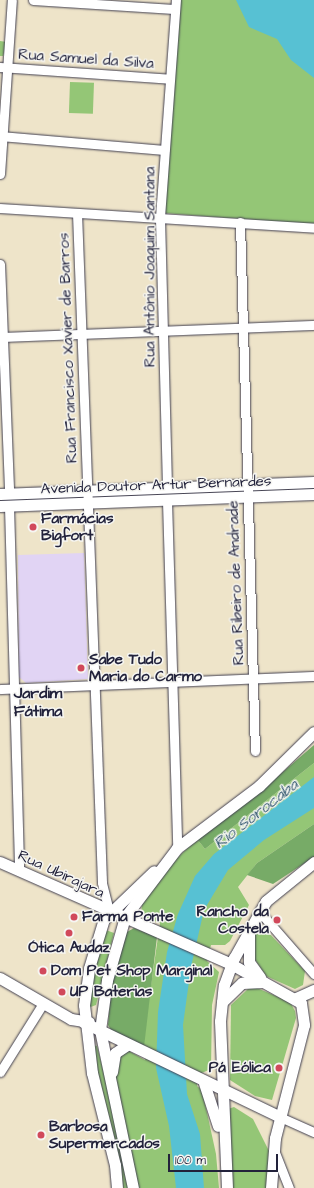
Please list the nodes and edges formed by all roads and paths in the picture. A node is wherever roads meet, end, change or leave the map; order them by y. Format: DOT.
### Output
graph roads {
  1 [pos="12,0"];
  2 [pos="33,0"];
  3 [pos="175,5"];
  4 [pos="4,68"];
  5 [pos="170,79"];
  6 [pos="1,137"];
  7 [pos="164,150"];
  8 [pos="0,174"];
  9 [pos="0,208"];
  10 [pos="77,213"];
  11 [pos="160,217"];
  12 [pos="240,222"];
  13 [pos="314,228"];
  14 [pos="0,264"];
  15 [pos="314,325"];
  16 [pos="243,328"];
  17 [pos="163,331"];
  18 [pos="81,334"];
  19 [pos="1,337"];
  20 [pos="314,482"];
  21 [pos="248,485"];
  22 [pos="167,486"];
  23 [pos="87,490"];
  24 [pos="4,493"];
  25 [pos="314,494"];
  26 [pos="248,497"];
  27 [pos="167,501"];
  28 [pos="87,503"];
  29 [pos="4,506"];
  30 [pos="314,676"];
  31 [pos="253,679"];
  32 [pos="172,682"];
  33 [pos="95,685"];
  34 [pos="14,688"];
  35 [pos="0,689"];
  36 [pos="314,732"];
  37 [pos="255,751"];
  38 [pos="177,848"];
  39 [pos="168,858"];
  40 [pos="0,862"];
  41 [pos="314,862"];
  42 [pos="19,871"];
  43 [pos="259,911"];
  44 [pos="110,912"];
  45 [pos="125,917"];
  46 [pos="250,928"];
  47 [pos="301,959"];
  48 [pos="314,962"];
  49 [pos="230,964"];
  50 [pos="314,974"];
  51 [pos="0,978"];
  52 [pos="267,982"];
  53 [pos="314,990"];
  54 [pos="296,998"];
  55 [pos="221,1004"];
  56 [pos="42,1005"];
  57 [pos="101,1006"];
  58 [pos="83,1022"];
  59 [pos="100,1030"];
  60 [pos="129,1046"];
  61 [pos="0,1071"];
  62 [pos="203,1082"];
  63 [pos="112,1085"];
  64 [pos="222,1092"];
  65 [pos="280,1117"];
  66 [pos="314,1132"];
  67 [pos="274,1149"];
  68 [pos="224,1152"];
  69 [pos="117,1188"];
  70 [pos="133,1188"];
  71 [pos="227,1188"];
  72 [pos="271,1188"];
  73 [pos="288,1188"];
  1 -- 4 [label="street"];
  2 -- 3 [label="street"];
  3 -- 5 [label="street, Rua Antônio Joaquim Santana"];
  4 -- 5 [label="street, Rua Samuel da Silva"];
  4 -- 6 [label="street"];
  5 -- 7 [label="street, Rua Antônio Joaquim Santana"];
  6 -- 7 [label="street"];
  6 -- 8 [label="street"];
  7 -- 11 [label="street, Rua Antônio Joaquim Santana"];
  9 -- 10 [label="street"];
  10 -- 11 [label="street"];
  10 -- 18 [label="street, Rua Francisco Xavier de Barros"];
  11 -- 12 [label="street"];
  11 -- 17 [label="street, Rua Antônio Joaquim Santana"];
  12 -- 13 [label="street"];
  12 -- 16 [label="street, Rua Ribeiro de Andrade"];
  14 -- 19 [label="street"];
  15 -- 16 [label="street"];
  16 -- 17 [label="street"];
  16 -- 21 [label="street, Rua Ribeiro de Andrade"];
  17 -- 18 [label="street"];
  17 -- 22 [label="street, Rua Antônio Joaquim Santana"];
  18 -- 19 [label="street"];
  18 -- 23 [label="street, Rua Francisco Xavier de Barros"];
  19 -- 24 [label="street"];
  20 -- 21 [label="main road, Avenida Doutor Artur Bernardes"];
  21 -- 22 [label="main road, Avenida Doutor Artur Bernardes"];
  21 -- 26 [label="street, Rua Ribeiro de Andrade"];
  22 -- 23 [label="main road, Avenida Doutor Artur Bernardes"];
  23 -- 24 [label="main road, Avenida Doutor Artur Bernardes"];
  23 -- 28 [label="street, Rua Francisco Xavier de Barros"];
  25 -- 26 [label="main road, Avenida Doutor Artur Bernardes"];
  26 -- 27 [label="main road, Avenida Doutor Artur Bernardes"];
  26 -- 31 [label="street, Rua Ribeiro de Andrade"];
  27 -- 28 [label="main road, Avenida Doutor Artur Bernardes"];
  27 -- 32 [label="street"];
  28 -- 29 [label="main road, Avenida Doutor Artur Bernardes"];
  28 -- 33 [label="street, Rua Francisco Xavier de Barros"];
  29 -- 34 [label="street"];
  30 -- 31 [label="street"];
  31 -- 32 [label="street"];
  31 -- 37 [label="street, Rua Ribeiro de Andrade"];
  32 -- 33 [label="street"];
  32 -- 38 [label="street"];
  33 -- 34 [label="street"];
  33 -- 44 [label="street, Rua Francisco Xavier de Barros"];
  34 -- 35 [label="street"];
  34 -- 42 [label="street"];
  36 -- 38 [label="main road"];
  38 -- 39 [label="main road"];
  39 -- 44 [label="main road"];
  39 -- 45 [label="main road"];
  40 -- 42 [label="main road, Rua Ubirajara"];
  41 -- 43 [label="main road"];
  42 -- 44 [label="main road, Rua Ubirajara"];
  43 -- 46 [label="main road"];
  43 -- 47 [label="street"];
  44 -- 45 [label="main road, Rua Ubirajara"];
  44 -- 58 [label="main road"];
  45 -- 49 [label="main road, Rua Ubirajara"];
  45 -- 57 [label="main road"];
  46 -- 49 [label="main road"];
  46 -- 52 [label="main road"];
  47 -- 48 [label="street"];
  47 -- 50 [label="street"];
  49 -- 52 [label="main road, Rua Ubirajara"];
  49 -- 55 [label="main road"];
  51 -- 56 [label="main road"];
  52 -- 54 [label="main road"];
  52 -- 55 [label="main road"];
  53 -- 54 [label="main road"];
  54 -- 65 [label="main road"];
  55 -- 64 [label="main road"];
  56 -- 58 [label="main road"];
  56 -- 61 [label="street"];
  57 -- 58 [label="main road"];
  57 -- 59 [label="main road"];
  58 -- 59 [label="main road"];
  58 -- 69 [label="main road"];
  59 -- 60 [label="main road"];
  59 -- 63 [label="main road"];
  60 -- 62 [label="main road"];
  60 -- 63 [label="main road"];
  62 -- 64 [label="main road"];
  62 -- 68 [label="main road"];
  63 -- 70 [label="main road"];
  64 -- 65 [label="main road"];
  64 -- 68 [label="main road"];
  65 -- 66 [label="street"];
  65 -- 67 [label="main road"];
  67 -- 72 [label="main road"];
  67 -- 73 [label="street"];
  68 -- 71 [label="main road"];
}
